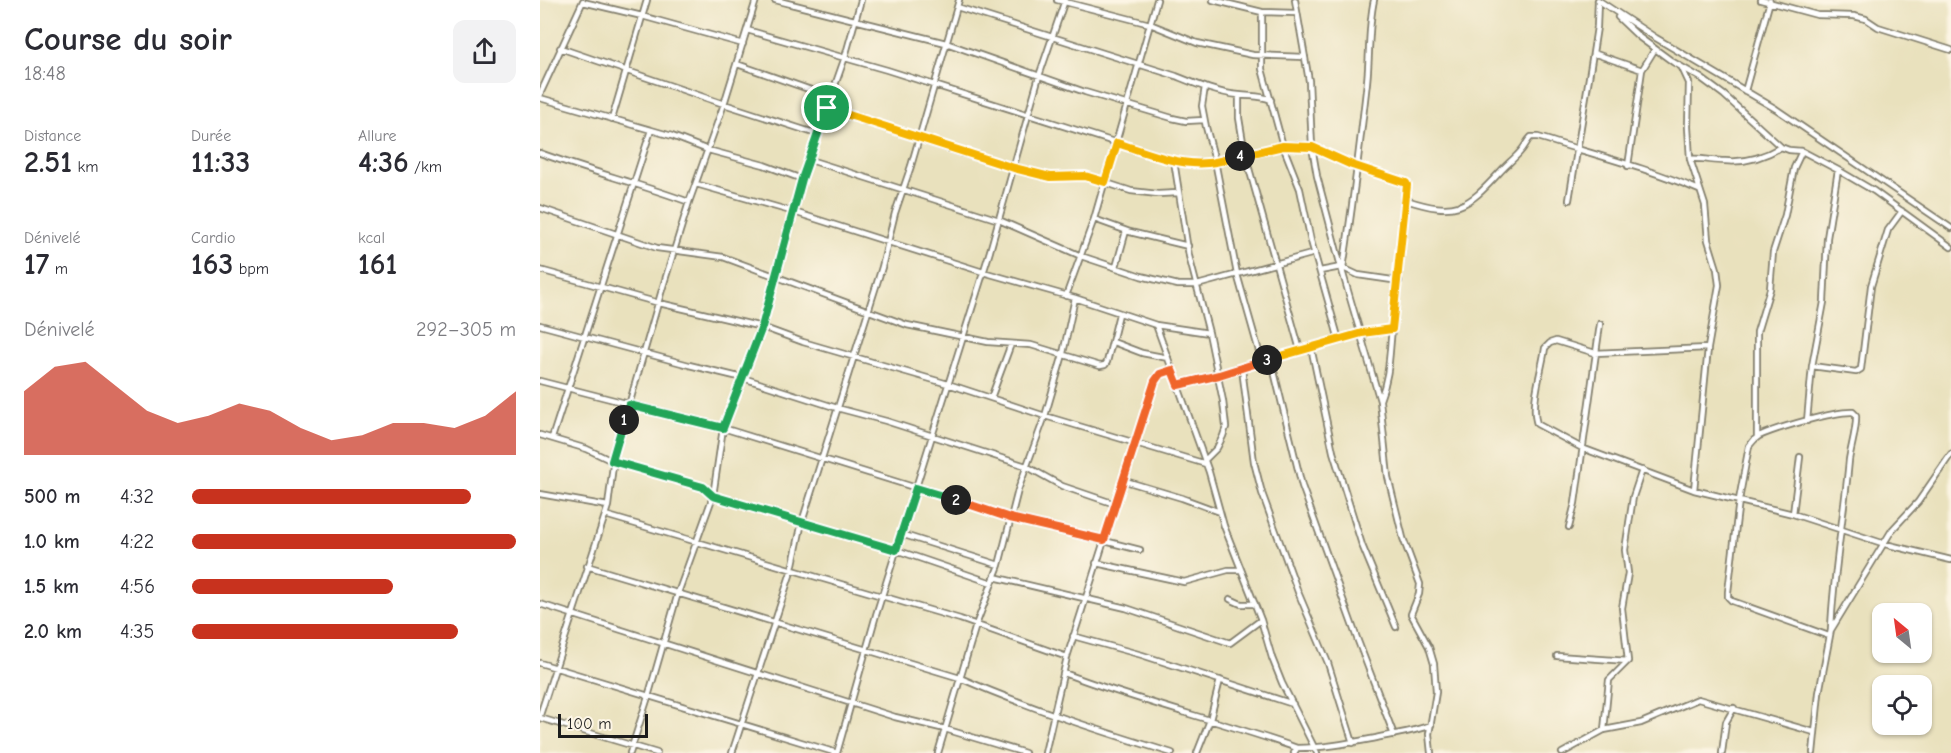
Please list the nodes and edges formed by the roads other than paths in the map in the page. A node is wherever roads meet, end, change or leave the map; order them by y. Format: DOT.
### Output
graph roads {
  1 [pos="647,0"];
  2 [pos="756,0"];
  3 [pos="775,0"];
  4 [pos="861,0"];
  5 [pos="959,0"];
  6 [pos="1057,0"];
  7 [pos="1157,0"];
  8 [pos="1213,0"];
  9 [pos="1295,0"];
  10 [pos="1374,0"];
  11 [pos="1761,0"];
  12 [pos="583,1"];
  13 [pos="1065,1"];
  14 [pos="1770,1"];
  15 [pos="957,7"];
  16 [pos="1612,10"];
  17 [pos="1262,12"];
  18 [pos="1296,13"];
  19 [pos="642,16"];
  20 [pos="856,19"];
  21 [pos="1150,24"];
  22 [pos="747,30"];
  23 [pos="1052,37"];
  24 [pos="946,43"];
  25 [pos="743,44"];
  26 [pos="560,48"];
  27 [pos="1655,49"];
  28 [pos="1951,50"];
  29 [pos="1593,53"];
  30 [pos="1262,56"];
  31 [pos="845,57"];
  32 [pos="1305,57"];
  33 [pos="736,64"];
  34 [pos="1138,65"];
  35 [pos="1682,68"];
  36 [pos="1642,70"];
  37 [pos="626,71"];
  38 [pos="1039,76"];
  39 [pos="934,85"];
  40 [pos="1205,87"];
  41 [pos="1745,91"];
  42 [pos="1239,95"];
  43 [pos="540,96"];
  44 [pos="831,97"];
  45 [pos="1271,100"];
  46 [pos="1128,103"];
  47 [pos="724,104"];
  48 [pos="827,108"];
  49 [pos="1029,114"];
  50 [pos="612,119"];
  51 [pos="1204,120"];
  52 [pos="651,130"];
  53 [pos="818,134"];
  54 [pos="919,138"];
  55 [pos="1117,143"];
  56 [pos="1283,146"];
  57 [pos="1312,147"];
  58 [pos="1781,147"];
  59 [pos="1576,149"];
  60 [pos="708,150"];
  61 [pos="1802,151"];
  62 [pos="540,153"];
  63 [pos="1245,154"];
  64 [pos="810,159"];
  65 [pos="1690,159"];
  66 [pos="1174,161"];
  67 [pos="1215,161"];
  68 [pos="1628,165"];
  69 [pos="1358,167"];
  70 [pos="1014,168"];
  71 [pos="1838,170"];
  72 [pos="802,179"];
  73 [pos="1105,182"];
  74 [pos="633,184"];
  75 [pos="696,184"];
  76 [pos="904,189"];
  77 [pos="1700,190"];
  78 [pos="1178,193"];
  79 [pos="1406,200"];
  80 [pos="1569,200"];
  81 [pos="689,202"];
  82 [pos="540,208"];
  83 [pos="1902,211"];
  84 [pos="794,212"];
  85 [pos="1094,219"];
  86 [pos="999,220"];
  87 [pos="1951,228"];
  88 [pos="1126,231"];
  89 [pos="617,234"];
  90 [pos="888,242"];
  91 [pos="1188,246"];
  92 [pos="1951,247"];
  93 [pos="675,251"];
  94 [pos="1315,253"];
  95 [pos="1081,256"];
  96 [pos="1274,264"];
  97 [pos="1116,267"];
  98 [pos="1342,268"];
  99 [pos="540,270"];
  100 [pos="1320,271"];
  101 [pos="983,272"];
  102 [pos="1237,274"];
  103 [pos="776,278"];
  104 [pos="1399,281"];
  105 [pos="1197,285"];
  106 [pos="601,287"];
  107 [pos="1066,296"];
  108 [pos="1075,298"];
  109 [pos="659,303"];
  110 [pos="867,310"];
  111 [pos="1119,314"];
  112 [pos="1600,324"];
  113 [pos="540,325"];
  114 [pos="1156,325"];
  115 [pos="762,327"];
  116 [pos="1392,329"];
  117 [pos="1209,333"];
  118 [pos="1362,333"];
  119 [pos="963,336"];
  120 [pos="585,337"];
  121 [pos="1339,340"];
  122 [pos="1113,342"];
  123 [pos="1011,344"];
  124 [pos="1311,347"];
  125 [pos="1708,348"];
  126 [pos="1300,350"];
  127 [pos="1595,353"];
  128 [pos="644,354"];
  129 [pos="1063,354"];
  130 [pos="853,355"];
  131 [pos="1168,358"];
  132 [pos="1271,359"];
  133 [pos="1262,362"];
  134 [pos="1812,366"];
  135 [pos="1242,369"];
  136 [pos="1172,370"];
  137 [pos="1219,375"];
  138 [pos="743,378"];
  139 [pos="540,381"];
  140 [pos="948,384"];
  141 [pos="1178,385"];
  142 [pos="567,388"];
  143 [pos="992,398"];
  144 [pos="1380,401"];
  145 [pos="629,405"];
  146 [pos="837,408"];
  147 [pos="1045,416"];
  148 [pos="1808,421"];
  149 [pos="723,428"];
  150 [pos="540,435"];
  151 [pos="932,435"];
  152 [pos="1757,437"];
  153 [pos="552,438"];
  154 [pos="1134,443"];
  155 [pos="1582,448"];
  156 [pos="1951,454"];
  157 [pos="1800,457"];
  158 [pos="821,459"];
  159 [pos="612,461"];
  160 [pos="1205,462"];
  161 [pos="1026,466"];
  162 [pos="1642,470"];
  163 [pos="1122,480"];
  164 [pos="916,488"];
  165 [pos="1694,490"];
  166 [pos="540,494"];
  167 [pos="713,496"];
  168 [pos="1738,500"];
  169 [pos="1115,504"];
  170 [pos="608,506"];
  171 [pos="1220,512"];
  172 [pos="1793,514"];
  173 [pos="605,516"];
  174 [pos="1010,518"];
  175 [pos="802,522"];
  176 [pos="1569,527"];
  177 [pos="1842,531"];
  178 [pos="901,534"];
  179 [pos="1104,540"];
  180 [pos="697,543"];
  181 [pos="1885,544"];
  182 [pos="896,550"];
  183 [pos="1140,550"];
  184 [pos="1951,560"];
  185 [pos="1096,563"];
  186 [pos="999,565"];
  187 [pos="587,566"];
  188 [pos="792,569"];
  189 [pos="1240,570"];
  190 [pos="994,577"];
  191 [pos="992,583"];
  192 [pos="678,593"];
  193 [pos="882,596"];
  194 [pos="1085,599"];
  195 [pos="1230,599"];
  196 [pos="540,604"];
  197 [pos="1255,604"];
  198 [pos="572,614"];
  199 [pos="1261,620"];
  200 [pos="774,622"];
  201 [pos="976,625"];
  202 [pos="1395,627"];
  203 [pos="1831,630"];
  204 [pos="1073,636"];
  205 [pos="1829,636"];
  206 [pos="664,642"];
  207 [pos="866,649"];
  208 [pos="1067,657"];
  209 [pos="1557,657"];
  210 [pos="1628,661"];
  211 [pos="540,663"];
  212 [pos="556,668"];
  213 [pos="758,673"];
  214 [pos="1064,673"];
  215 [pos="960,678"];
  216 [pos="1220,680"];
  217 [pos="648,697"];
  218 [pos="851,702"];
  219 [pos="1293,704"];
  220 [pos="1734,708"];
  221 [pos="1054,714"];
  222 [pos="540,716"];
  223 [pos="1210,720"];
  224 [pos="740,725"];
  225 [pos="1431,725"];
  226 [pos="945,729"];
  227 [pos="1604,730"];
  228 [pos="1814,732"];
  229 [pos="1394,735"];
  230 [pos="1353,743"];
  231 [pos="632,745"];
  232 [pos="1295,750"];
  233 [pos="1316,751"];
  234 [pos="630,753"];
  235 [pos="657,753"];
  236 [pos="732,753"];
  237 [pos="837,753"];
  238 [pos="938,753"];
  239 [pos="1025,753"];
  240 [pos="1045,753"];
  241 [pos="1172,753"];
  242 [pos="1197,753"];
  243 [pos="1431,753"];
  244 [pos="1562,753"];
  245 [pos="1722,753"];
  246 [pos="1812,753"];
  1 -- 19 [label="street"];
  2 -- 22 [label="street"];
  3 -- 20 [label="street"];
  4 -- 20 [label="street"];
  5 -- 15 [label="street"];
  6 -- 13 [label="street"];
  7 -- 21 [label="street"];
  8 -- 17 [label="street"];
  9 -- 18 [label="street"];
  10 -- 69 [label="street"];
  11 -- 14 [label="street"];
  12 -- 19 [label="street"];
  12 -- 26 [label="street"];
  13 -- 21 [label="street"];
  13 -- 23 [label="street"];
  14 -- 28 [label="street"];
  14 -- 41 [label="street"];
  15 -- 23 [label="street"];
  15 -- 24 [label="street"];
  16 -- 27 [label="street"];
  16 -- 29 [label="street"];
  16 -- 41 [label="street"];
  17 -- 18 [label="street"];
  17 -- 30 [label="street"];
  18 -- 32 [label="street"];
  19 -- 25 [label="street"];
  19 -- 37 [label="street"];
  20 -- 24 [label="street"];
  20 -- 31 [label="street"];
  21 -- 30 [label="street"];
  21 -- 34 [label="street"];
  22 -- 25 [label="street"];
  22 -- 31 [label="street"];
  23 -- 34 [label="street"];
  23 -- 38 [label="street"];
  24 -- 38 [label="street"];
  24 -- 39 [label="street"];
  25 -- 33 [label="street"];
  26 -- 37 [label="street"];
  26 -- 43 [label="street"];
  27 -- 35 [label="street"];
  27 -- 36 [label="street"];
  29 -- 36 [label="street"];
  29 -- 59 [label="street"];
  30 -- 32 [label="street"];
  30 -- 45 [label="street"];
  31 -- 39 [label="street"];
  31 -- 44 [label="street"];
  32 -- 57 [label="street"];
  33 -- 44 [label="street"];
  33 -- 47 [label="street"];
  34 -- 40 [label="street"];
  34 -- 46 [label="street"];
  35 -- 58 [label="street"];
  35 -- 65 [label="street"];
  36 -- 68 [label="street"];
  37 -- 47 [label="street"];
  37 -- 50 [label="street"];
  38 -- 46 [label="street"];
  38 -- 49 [label="street"];
  39 -- 49 [label="street"];
  39 -- 54 [label="street"];
  40 -- 42 [label="street"];
  40 -- 51 [label="street"];
  41 -- 87 [label="street"];
  42 -- 45 [label="street"];
  42 -- 63 [label="street"];
  43 -- 50 [label="street"];
  44 -- 48 [label="street"];
  45 -- 56 [label="street"];
  46 -- 51 [label="street"];
  46 -- 55 [label="street"];
  47 -- 53 [label="street"];
  47 -- 60 [label="street"];
  48 -- 53 [label="street"];
  48 -- 54 [label="street"];
  49 -- 55 [label="street"];
  49 -- 70 [label="street"];
  50 -- 52 [label="street"];
  51 -- 67 [label="street"];
  52 -- 60 [label="street"];
  52 -- 74 [label="street"];
  53 -- 64 [label="street"];
  54 -- 70 [label="street"];
  54 -- 76 [label="street"];
  55 -- 66 [label="street"];
  55 -- 73 [label="street"];
  56 -- 57 [label="street"];
  56 -- 63 [label="street"];
  56 -- 94 [label="street"];
  57 -- 69 [label="street"];
  57 -- 98 [label="street"];
  58 -- 61 [label="street"];
  58 -- 65 [label="street"];
  59 -- 68 [label="street"];
  59 -- 79 [label="street"];
  59 -- 80 [label="street"];
  60 -- 72 [label="street"];
  60 -- 75 [label="street"];
  61 -- 71 [label="street"];
  61 -- 152 [label="street"];
  62 -- 74 [label="street"];
  63 -- 67 [label="street"];
  63 -- 96 [label="street"];
  64 -- 72 [label="street"];
  64 -- 76 [label="street"];
  65 -- 77 [label="street"];
  66 -- 67 [label="street"];
  66 -- 78 [label="street"];
  67 -- 102 [label="street"];
  68 -- 77 [label="street"];
  69 -- 79 [label="street"];
  69 -- 98 [label="street"];
  70 -- 73 [label="street"];
  70 -- 86 [label="street"];
  71 -- 83 [label="street"];
  71 -- 134 [label="street"];
  72 -- 84 [label="street"];
  73 -- 78 [label="street"];
  73 -- 85 [label="street"];
  74 -- 81 [label="street"];
  74 -- 89 [label="street"];
  75 -- 81 [label="street"];
  75 -- 84 [label="street"];
  76 -- 86 [label="street"];
  76 -- 90 [label="street"];
  77 -- 125 [label="street"];
  78 -- 91 [label="street"];
  79 -- 104 [label="street"];
  81 -- 93 [label="street"];
  82 -- 89 [label="street"];
  83 -- 92 [label="street"];
  83 -- 134 [label="street"];
  84 -- 90 [label="street"];
  84 -- 103 [label="street"];
  85 -- 88 [label="street"];
  85 -- 95 [label="street"];
  86 -- 95 [label="street"];
  86 -- 101 [label="street"];
  88 -- 91 [label="street"];
  88 -- 97 [label="street"];
  89 -- 93 [label="street"];
  89 -- 106 [label="street"];
  90 -- 101 [label="street"];
  90 -- 110 [label="street"];
  91 -- 105 [label="street"];
  93 -- 103 [label="street"];
  93 -- 109 [label="street"];
  94 -- 96 [label="street"];
  94 -- 100 [label="street"];
  95 -- 97 [label="street"];
  95 -- 107 [label="street"];
  96 -- 102 [label="street"];
  96 -- 126 [label="street"];
  97 -- 105 [label="street"];
  98 -- 100 [label="street"];
  98 -- 104 [label="street"];
  98 -- 118 [label="street"];
  99 -- 106 [label="street"];
  100 -- 121 [label="street"];
  101 -- 107 [label="street"];
  101 -- 119 [label="street"];
  102 -- 105 [label="street"];
  102 -- 133 [label="street"];
  103 -- 110 [label="street"];
  103 -- 115 [label="street"];
  104 -- 116 [label="street"];
  105 -- 117 [label="street"];
  106 -- 109 [label="street"];
  106 -- 120 [label="street"];
  107 -- 108 [label="street"];
  108 -- 111 [label="street"];
  108 -- 129 [label="street"];
  109 -- 115 [label="street"];
  109 -- 128 [label="street"];
  110 -- 119 [label="street"];
  110 -- 130 [label="street"];
  111 -- 114 [label="street"];
  111 -- 122 [label="street"];
  112 -- 127 [label="street"];
  113 -- 120 [label="street"];
  114 -- 117 [label="street"];
  114 -- 131 [label="street"];
  115 -- 130 [label="street"];
  115 -- 138 [label="street"];
  116 -- 118 [label="street"];
  116 -- 144 [label="street"];
  117 -- 137 [label="street"];
  118 -- 121 [label="street"];
  118 -- 144 [label="street"];
  119 -- 123 [label="street"];
  119 -- 140 [label="street"];
  120 -- 128 [label="street"];
  120 -- 142 [label="street"];
  121 -- 124 [label="street"];
  122 -- 129 [label="street"];
  122 -- 131 [label="street"];
  123 -- 129 [label="street"];
  123 -- 143 [label="street"];
  124 -- 126 [label="street"];
  124 -- 202 [label="street"];
  125 -- 127 [label="street"];
  125 -- 165 [label="street"];
  126 -- 132 [label="street"];
  127 -- 155 [label="street"];
  127 -- 155 [label="street"];
  128 -- 138 [label="street"];
  128 -- 145 [label="street"];
  129 -- 147 [label="street"];
  130 -- 140 [label="street"];
  130 -- 146 [label="street"];
  131 -- 136 [label="street"];
  132 -- 133 [label="street"];
  132 -- 229 [label="street"];
  133 -- 135 [label="street"];
  134 -- 148 [label="street"];
  135 -- 137 [label="street"];
  135 -- 230 [label="street"];
  136 -- 141 [label="street"];
  136 -- 154 [label="street"];
  137 -- 141 [label="street"];
  137 -- 160 [label="street"];
  138 -- 146 [label="street"];
  138 -- 149 [label="street"];
  139 -- 142 [label="street"];
  140 -- 143 [label="street"];
  140 -- 151 [label="street"];
  141 -- 160 [label="street"];
  142 -- 145 [label="street"];
  142 -- 153 [label="street"];
  143 -- 147 [label="street"];
  144 -- 225 [label="street"];
  145 -- 149 [label="street"];
  145 -- 159 [label="street"];
  146 -- 151 [label="street"];
  146 -- 158 [label="street"];
  147 -- 154 [label="street"];
  147 -- 161 [label="street"];
  148 -- 152 [label="street"];
  148 -- 177 [label="street"];
  149 -- 158 [label="street"];
  149 -- 167 [label="street"];
  150 -- 153 [label="street"];
  151 -- 161 [label="street"];
  151 -- 164 [label="street"];
  152 -- 168 [label="street"];
  153 -- 159 [label="street"];
  154 -- 160 [label="street"];
  154 -- 163 [label="street"];
  155 -- 162 [label="street"];
  155 -- 176 [label="street"];
  156 -- 181 [label="street"];
  157 -- 172 [label="street"];
  158 -- 164 [label="street"];
  158 -- 175 [label="street"];
  159 -- 167 [label="street"];
  159 -- 170 [label="street"];
  160 -- 171 [label="street"];
  161 -- 169 [label="street"];
  161 -- 174 [label="street"];
  162 -- 165 [label="street"];
  162 -- 210 [label="street"];
  163 -- 169 [label="street"];
  163 -- 171 [label="street"];
  164 -- 174 [label="street"];
  164 -- 178 [label="street"];
  165 -- 168 [label="street"];
  166 -- 170 [label="street"];
  167 -- 175 [label="street"];
  167 -- 180 [label="street"];
  168 -- 172 [label="street"];
  168 -- 205 [label="street"];
  169 -- 179 [label="street"];
  170 -- 173 [label="street"];
  171 -- 189 [label="street"];
  172 -- 177 [label="street"];
  173 -- 180 [label="street"];
  173 -- 187 [label="street"];
  174 -- 179 [label="street"];
  174 -- 186 [label="street"];
  175 -- 182 [label="street"];
  175 -- 188 [label="street"];
  177 -- 181 [label="street"];
  177 -- 203 [label="street"];
  178 -- 182 [label="street"];
  178 -- 186 [label="street"];
  179 -- 183 [label="street"];
  179 -- 185 [label="street"];
  180 -- 188 [label="street"];
  180 -- 192 [label="street"];
  181 -- 184 [label="street"];
  181 -- 203 [label="street"];
  182 -- 191 [label="street"];
  182 -- 193 [label="street"];
  185 -- 189 [label="street"];
  185 -- 194 [label="street"];
  186 -- 190 [label="street"];
  187 -- 192 [label="street"];
  187 -- 198 [label="street"];
  188 -- 193 [label="street"];
  188 -- 200 [label="street"];
  189 -- 197 [label="street"];
  190 -- 191 [label="street"];
  190 -- 194 [label="street"];
  191 -- 201 [label="street"];
  192 -- 200 [label="street"];
  192 -- 206 [label="street"];
  193 -- 201 [label="street"];
  193 -- 207 [label="street"];
  194 -- 199 [label="street"];
  194 -- 204 [label="street"];
  195 -- 197 [label="street"];
  196 -- 198 [label="street"];
  197 -- 199 [label="street"];
  198 -- 206 [label="street"];
  198 -- 212 [label="street"];
  199 -- 219 [label="street"];
  200 -- 207 [label="street"];
  200 -- 213 [label="street"];
  201 -- 208 [label="street"];
  201 -- 215 [label="street"];
  203 -- 205 [label="street"];
  204 -- 208 [label="street"];
  204 -- 216 [label="street"];
  205 -- 228 [label="street"];
  206 -- 213 [label="street"];
  206 -- 217 [label="street"];
  207 -- 215 [label="street"];
  207 -- 218 [label="street"];
  208 -- 214 [label="street"];
  209 -- 210 [label="street"];
  210 -- 227 [label="street"];
  211 -- 212 [label="street"];
  212 -- 217 [label="street"];
  212 -- 222 [label="street"];
  213 -- 218 [label="street"];
  213 -- 224 [label="street"];
  214 -- 221 [label="street"];
  214 -- 223 [label="street"];
  215 -- 221 [label="street"];
  215 -- 226 [label="street"];
  216 -- 219 [label="street"];
  216 -- 223 [label="street"];
  217 -- 224 [label="street"];
  217 -- 231 [label="street"];
  218 -- 226 [label="street"];
  218 -- 237 [label="street"];
  219 -- 233 [label="street"];
  220 -- 227 [label="street"];
  220 -- 228 [label="street"];
  220 -- 245 [label="street"];
  221 -- 240 [label="street"];
  221 -- 241 [label="street"];
  222 -- 231 [label="street"];
  223 -- 232 [label="street"];
  223 -- 242 [label="street"];
  224 -- 236 [label="street"];
  224 -- 237 [label="street"];
  225 -- 229 [label="street"];
  225 -- 243 [label="street"];
  226 -- 238 [label="street"];
  226 -- 239 [label="street"];
  227 -- 244 [label="street"];
  228 -- 246 [label="street"];
  229 -- 230 [label="street"];
  230 -- 233 [label="street"];
  231 -- 234 [label="street"];
  231 -- 235 [label="street"];
  232 -- 233 [label="street"];
}
